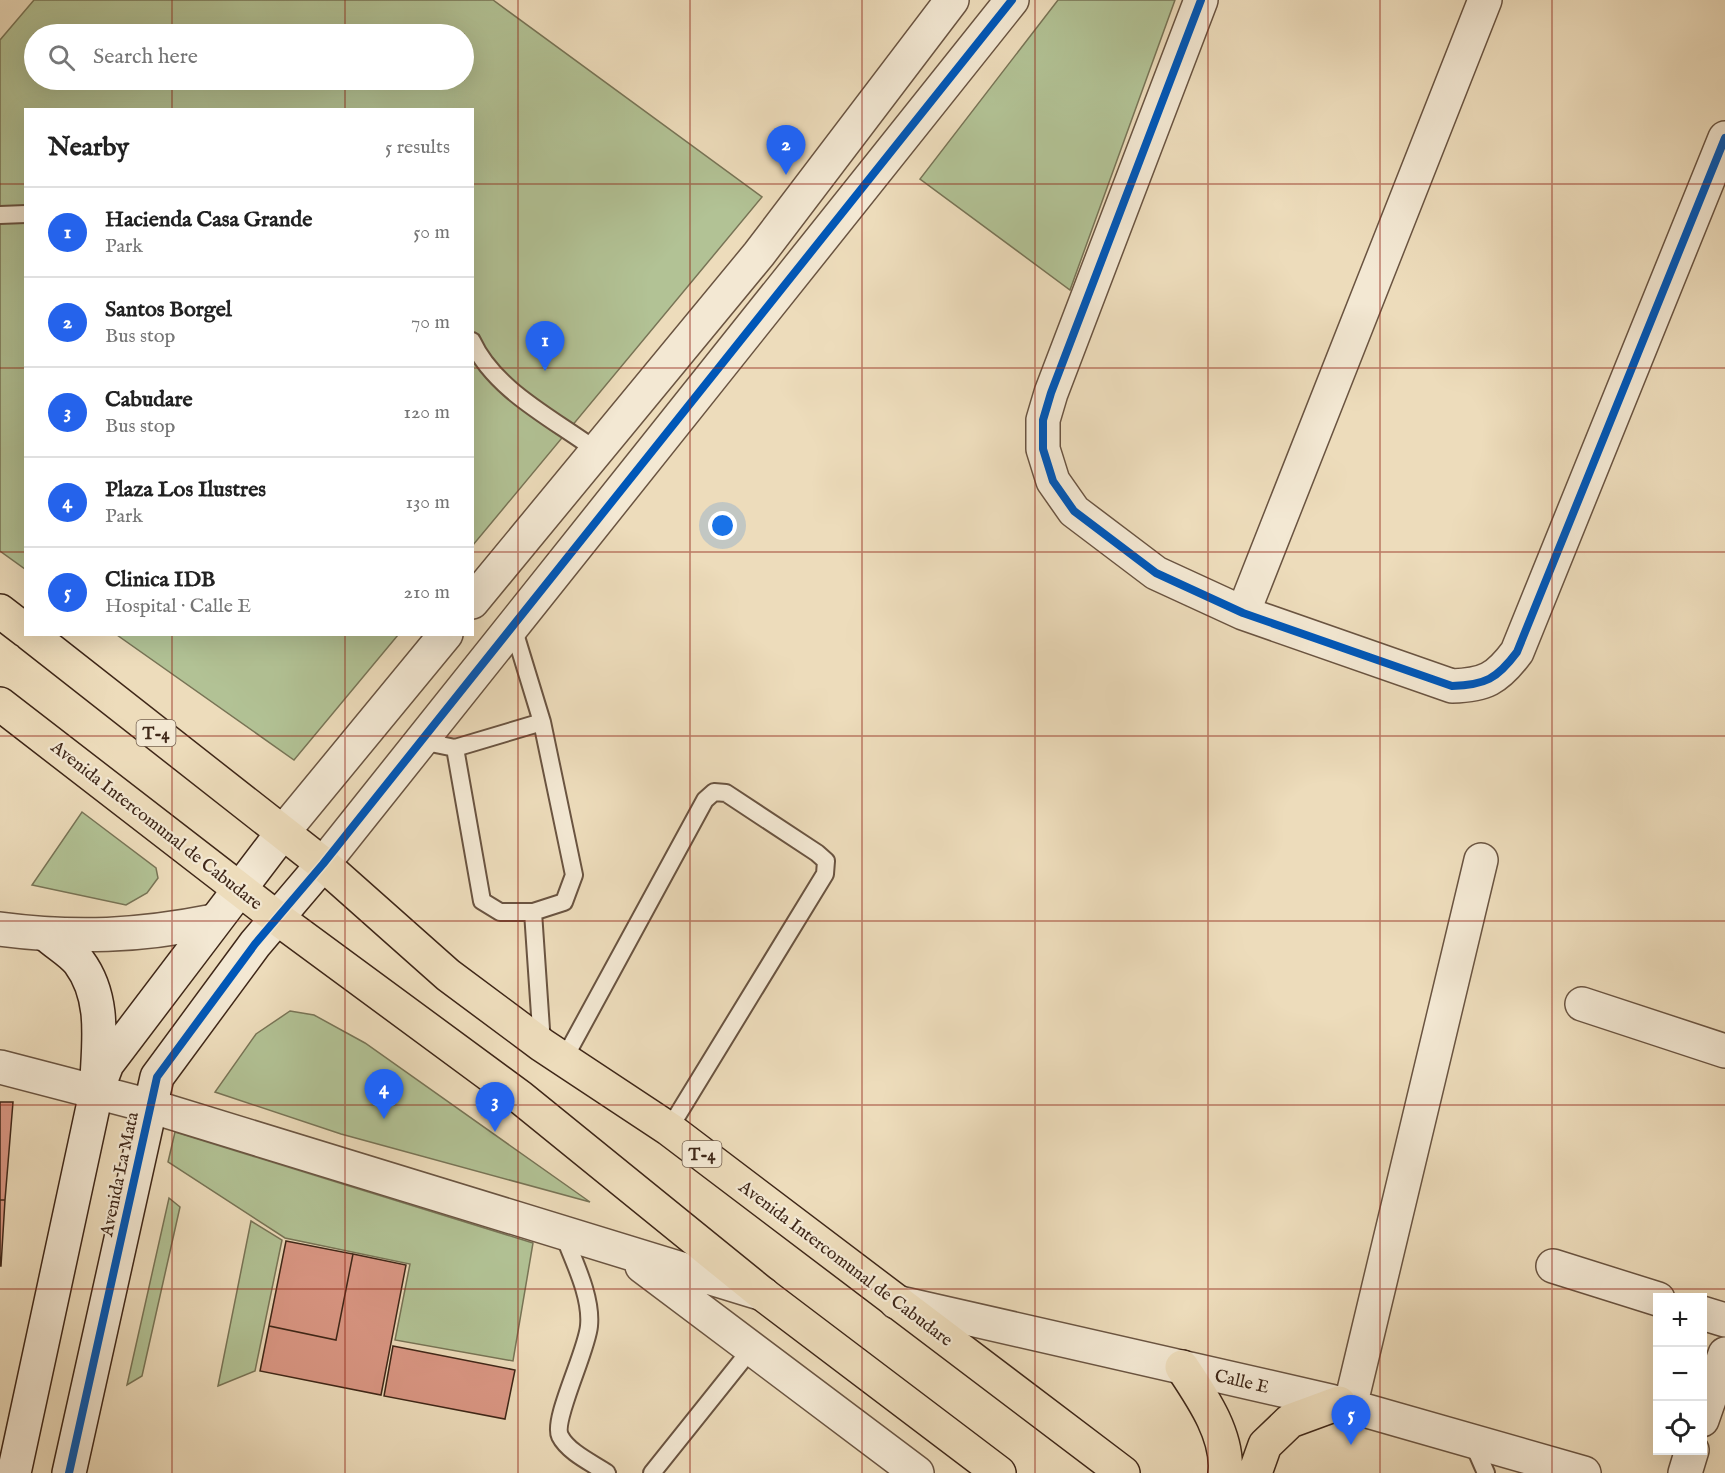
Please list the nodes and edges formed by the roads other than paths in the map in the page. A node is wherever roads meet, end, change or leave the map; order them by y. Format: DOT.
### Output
graph roads {
  1 [pos="952,0"];
  2 [pos="1012,0"];
  3 [pos="1202,0"];
  4 [pos="1485,0"];
  5 [pos="1725,138"];
  6 [pos="24,214"];
  7 [pos="0,215"];
  8 [pos="474,345"];
  9 [pos="597,451"];
  10 [pos="474,600"];
  11 [pos="0,611"];
  12 [pos="1243,613"];
  13 [pos="513,627"];
  14 [pos="24,629"];
  15 [pos="33,636"];
  16 [pos="444,636"];
  17 [pos="0,704"];
  18 [pos="542,722"];
  19 [pos="421,741"];
  20 [pos="455,748"];
  21 [pos="283,832"];
  22 [pos="1481,860"];
  23 [pos="323,864"];
  24 [pos="240,887"];
  25 [pos="533,912"];
  26 [pos="277,918"];
  27 [pos="214,921"];
  28 [pos="0,929"];
  29 [pos="47,935"];
  30 [pos="1582,1004"];
  31 [pos="1725,1051"];
  32 [pos="553,1052"];
  33 [pos="0,1067"];
  34 [pos="96,1093"];
  35 [pos="150,1106"];
  36 [pos="669,1130"];
  37 [pos="563,1233"];
  38 [pos="624,1252"];
  39 [pos="1553,1266"];
  40 [pos="764,1295"];
  41 [pos="1653,1297"];
  42 [pos="896,1302"];
  43 [pos="1707,1315"];
  44 [pos="1725,1320"];
  45 [pos="752,1348"];
  46 [pos="1725,1354"];
  47 [pos="1182,1367"];
  48 [pos="1344,1405"];
  49 [pos="1707,1406"];
  50 [pos="1472,1440"];
  51 [pos="1690,1455"];
  52 [pos="14,1473"];
  53 [pos="69,1473"];
  54 [pos="607,1473"];
  55 [pos="652,1473"];
  56 [pos="916,1473"];
  57 [pos="999,1473"];
  58 [pos="1123,1473"];
  59 [pos="1225,1473"];
  60 [pos="1255,1473"];
  61 [pos="1486,1473"];
  62 [pos="1584,1473"];
  63 [pos="1685,1473"];
  1 -- 9 [label="street"];
  2 -- 13 [label="street, Avenida La Mata"];
  3 -- 12 [label="street"];
  4 -- 12 [label="street"];
  5 -- 12 [label="street"];
  6 -- 7 [label="lane"];
  8 -- 9 [label="lane"];
  9 -- 10 [label="street"];
  11 -- 14 [label="highway"];
  13 -- 18 [label="lane"];
  13 -- 19 [label="street, Avenida La Mata"];
  15 -- 21 [label="highway, Avenida Intercomunal de Cabudare / T-4"];
  16 -- 21 [label="street"];
  17 -- 24 [label="highway, Avenida Intercomunal de Cabudare"];
  18 -- 20 [label="lane"];
  18 -- 25 [label="lane"];
  19 -- 20 [label="lane"];
  19 -- 23 [label="street, Avenida La Mata"];
  20 -- 25 [label="lane"];
  21 -- 23 [label="highway, Avenida Intercomunal de Cabudare / T-4"];
  21 -- 24 [label="street"];
  22 -- 48 [label="street"];
  23 -- 26 [label="street, Avenida La Mata"];
  23 -- 32 [label="highway, Avenida Intercomunal de Cabudare / T-4"];
  24 -- 26 [label="highway, Avenida Intercomunal de Cabudare"];
  24 -- 27 [label="street"];
  25 -- 32 [label="lane"];
  26 -- 35 [label="street, Avenida La Mata"];
  26 -- 40 [label="highway, Avenida Intercomunal de Cabudare"];
  27 -- 29 [label="street"];
  27 -- 34 [label="street"];
  28 -- 29 [label="street"];
  29 -- 34 [label="street"];
  30 -- 31 [label="street"];
  32 -- 36 [label="highway, Avenida Intercomunal de Cabudare / T-4"];
  32 -- 36 [label="lane"];
  33 -- 34 [label="street"];
  34 -- 35 [label="street"];
  34 -- 52 [label="street"];
  35 -- 37 [label="street"];
  35 -- 53 [label="street, Avenida La Mata"];
  36 -- 42 [label="highway, Avenida Intercomunal de Cabudare / T-4"];
  37 -- 38 [label="street"];
  37 -- 54 [label="lane"];
  38 -- 40 [label="street"];
  38 -- 45 [label="street"];
  39 -- 41 [label="street"];
  40 -- 57 [label="highway, Avenida Intercomunal de Cabudare"];
  42 -- 47 [label="street, Calle E"];
  42 -- 58 [label="highway, Avenida Intercomunal de Cabudare / T-4"];
  43 -- 44 [label="street"];
  45 -- 55 [label="lane"];
  45 -- 56 [label="street"];
  46 -- 49 [label="street"];
  47 -- 48 [label="street, Calle E"];
  47 -- 59 [label="highway"];
  48 -- 50 [label="street, Calle E"];
  48 -- 60 [label="highway"];
  50 -- 61 [label="lane"];
  50 -- 62 [label="street, Calle E"];
  51 -- 63 [label="street"];
}
